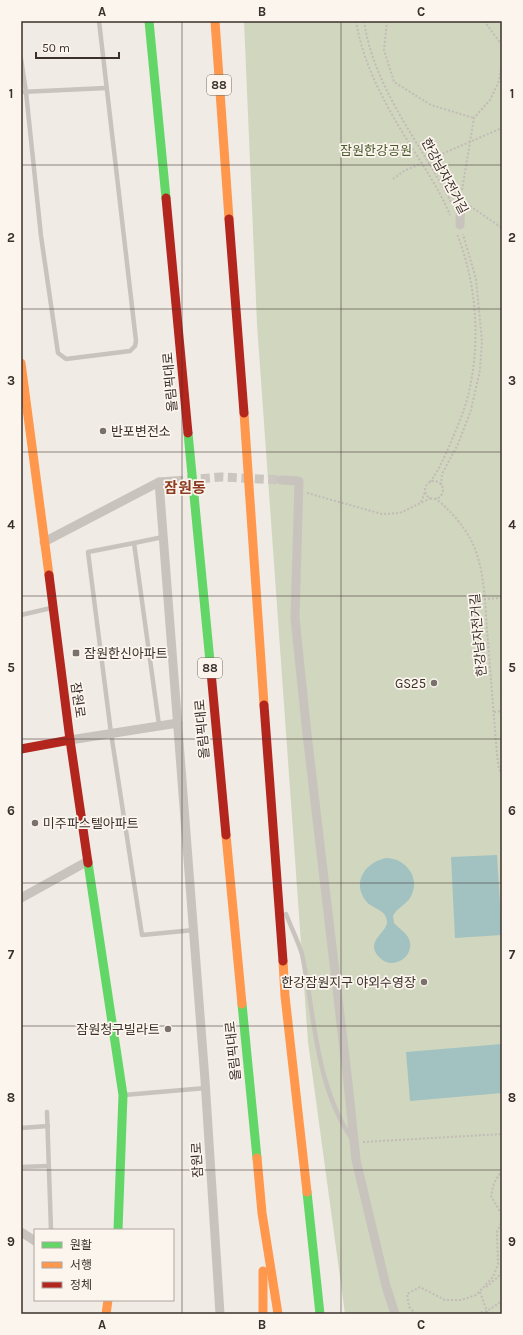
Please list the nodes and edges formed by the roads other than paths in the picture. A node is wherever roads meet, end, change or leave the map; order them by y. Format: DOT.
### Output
graph roads {
  1 [pos="99,21"];
  2 [pos="149,21"];
  3 [pos="215,21"];
  4 [pos="21,59"];
  5 [pos="106,88"];
  6 [pos="24,92"];
  7 [pos="461,199"];
  8 [pos="458,227"];
  9 [pos="21,363"];
  10 [pos="24,419"];
  11 [pos="281,480"];
  12 [pos="174,481"];
  13 [pos="159,482"];
  14 [pos="163,537"];
  15 [pos="44,542"];
  16 [pos="134,543"];
  17 [pos="53,608"];
  18 [pos="21,615"];
  19 [pos="178,723"];
  20 [pos="159,725"];
  21 [pos="111,733"];
  22 [pos="70,740"];
  23 [pos="21,749"];
  24 [pos="88,861"];
  25 [pos="277,893"];
  26 [pos="21,898"];
  27 [pos="194,930"];
  28 [pos="206,1088"];
  29 [pos="124,1095"];
  30 [pos="47,1112"];
  31 [pos="48,1126"];
  32 [pos="21,1128"];
  33 [pos="354,1142"];
  34 [pos="49,1166"];
  35 [pos="21,1167"];
  36 [pos="262,1213"];
  37 [pos="51,1229"];
  38 [pos="118,1229"];
  39 [pos="21,1232"];
  40 [pos="34,1239"];
  41 [pos="315,1265"];
  42 [pos="108,1301"];
  43 [pos="328,1307"];
  44 [pos="106,1314"];
  45 [pos="220,1314"];
  46 [pos="263,1314"];
  47 [pos="278,1314"];
  48 [pos="320,1314"];
  49 [pos="395,1314"];
  1 -- 5 [label="lane"];
  2 -- 36 [label="main road, 올림픽대로 / 88"];
  3 -- 25 [label="main road, 88"];
  4 -- 6 [label="lane"];
  5 -- 6 [label="lane"];
  5 -- 6 [label="lane"];
  7 -- 8 [label="street"];
  9 -- 10 [label="main road, 잠원로"];
  10 -- 15 [label="main road, 잠원로"];
  11 -- 33 [label="street"];
  12 -- 13 [label="street"];
  13 -- 14 [label="street, 잠원로"];
  13 -- 15 [label="street"];
  14 -- 16 [label="lane"];
  14 -- 19 [label="street, 잠원로"];
  15 -- 17 [label="main road, 잠원로"];
  16 -- 20 [label="lane"];
  16 -- 21 [label="lane"];
  17 -- 18 [label="lane"];
  17 -- 22 [label="main road, 잠원로"];
  19 -- 20 [label="street"];
  19 -- 27 [label="street, 잠원로"];
  20 -- 21 [label="street"];
  21 -- 22 [label="street"];
  21 -- 27 [label="lane"];
  22 -- 23 [label="main road"];
  22 -- 24 [label="main road, 잠원로"];
  24 -- 26 [label="street"];
  24 -- 29 [label="main road, 잠원로"];
  25 -- 33 [label="lane"];
  25 -- 41 [label="main road, 88"];
  27 -- 28 [label="street, 잠원로"];
  28 -- 29 [label="lane"];
  28 -- 45 [label="street, 잠원로"];
  29 -- 38 [label="main road, 잠원로"];
  30 -- 31 [label="lane"];
  31 -- 32 [label="lane"];
  31 -- 34 [label="lane"];
  33 -- 49 [label="street"];
  34 -- 35 [label="lane"];
  34 -- 37 [label="lane"];
  36 -- 46 [label="main road"];
  36 -- 47 [label="main road, 올림픽대로 / 88"];
  39 -- 40 [label="street"];
  41 -- 43 [label="main road"];
  41 -- 48 [label="main road, 88"];
  42 -- 44 [label="main road"];
}
